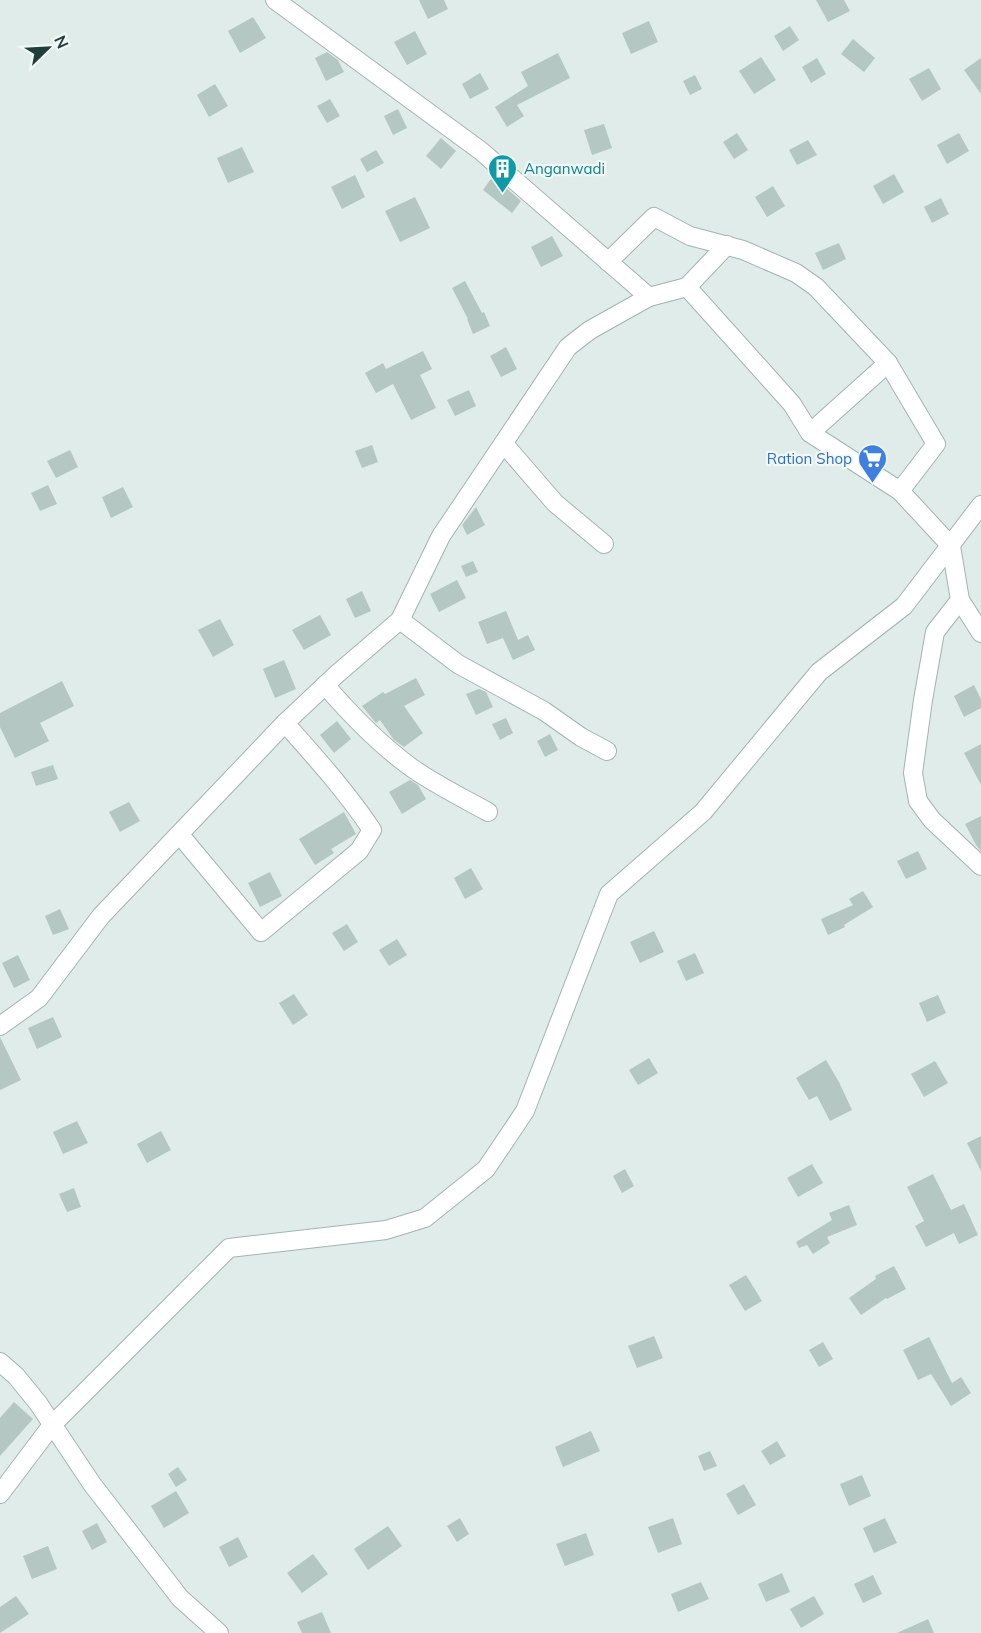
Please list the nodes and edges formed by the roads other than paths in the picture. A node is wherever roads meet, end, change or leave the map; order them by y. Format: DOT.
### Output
graph roads {
  1 [pos="275,0"];
  2 [pos="727,245"];
  3 [pos="608,262"];
  4 [pos="687,286"];
  5 [pos="649,297"];
  6 [pos="888,363"];
  7 [pos="810,433"];
  8 [pos="504,444"];
  9 [pos="900,491"];
  10 [pos="981,505"];
  11 [pos="604,544"];
  12 [pos="951,546"];
  13 [pos="960,600"];
  14 [pos="400,620"];
  15 [pos="981,633"];
  16 [pos="325,685"];
  17 [pos="285,723"];
  18 [pos="607,751"];
  19 [pos="489,812"];
  20 [pos="180,835"];
  21 [pos="981,866"];
  22 [pos="0,1026"];
  23 [pos="0,1362"];
  24 [pos="52,1425"];
  25 [pos="0,1494"];
  26 [pos="219,1633"];
  1 -- 3 [label="street"];
  2 -- 3 [label="street"];
  2 -- 4 [label="street"];
  2 -- 6 [label="street"];
  3 -- 5 [label="street"];
  4 -- 5 [label="street"];
  4 -- 7 [label="street"];
  5 -- 8 [label="street"];
  6 -- 7 [label="street"];
  6 -- 9 [label="street"];
  7 -- 9 [label="street"];
  8 -- 11 [label="street"];
  8 -- 14 [label="street"];
  9 -- 12 [label="street"];
  10 -- 12 [label="street"];
  12 -- 13 [label="street"];
  12 -- 24 [label="street"];
  13 -- 15 [label="street"];
  13 -- 21 [label="street"];
  14 -- 16 [label="street"];
  14 -- 18 [label="street"];
  16 -- 17 [label="street"];
  16 -- 19 [label="street"];
  17 -- 20 [label="street"];
  17 -- 20 [label="street"];
  20 -- 22 [label="street"];
  23 -- 24 [label="street"];
  24 -- 25 [label="street"];
  24 -- 26 [label="street"];
}
